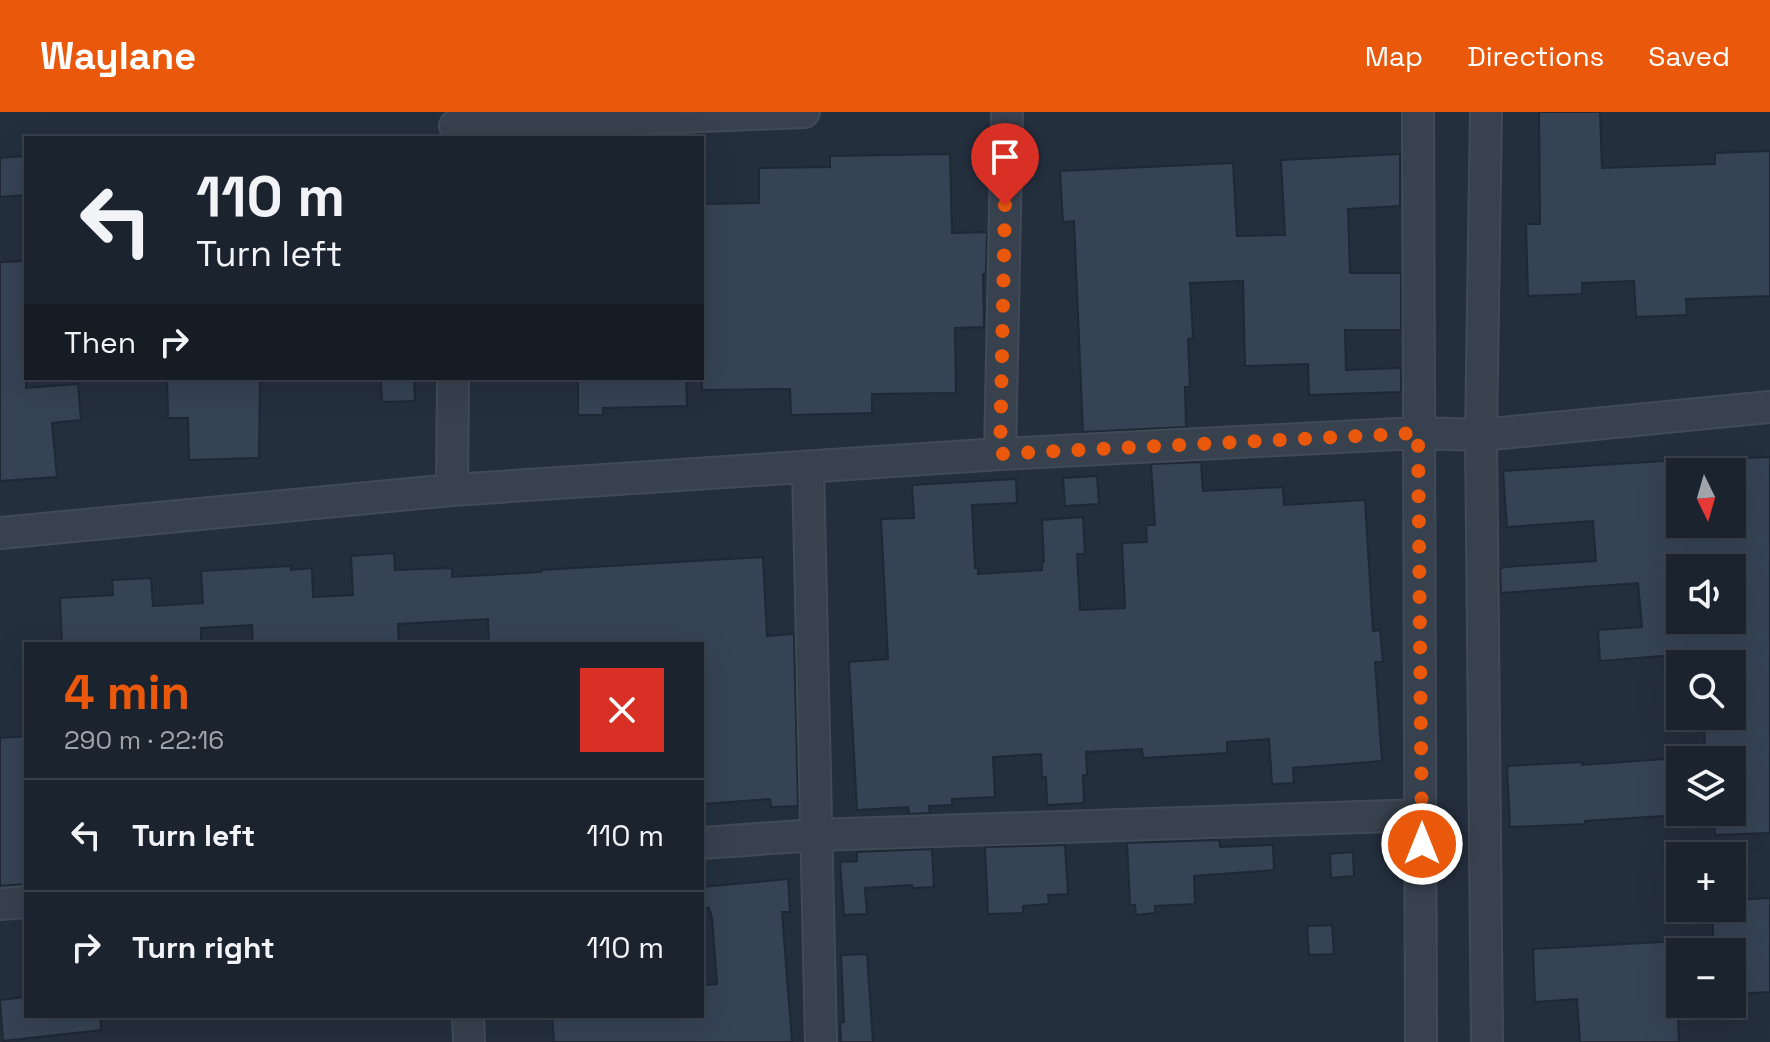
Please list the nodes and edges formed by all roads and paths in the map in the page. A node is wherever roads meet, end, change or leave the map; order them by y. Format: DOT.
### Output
graph roads {
  1 [pos="804,112"];
  2 [pos="1007,112"];
  3 [pos="1418,112"];
  4 [pos="1486,112"];
  5 [pos="455,125"];
  6 [pos="453,380"];
  7 [pos="1770,407"];
  8 [pos="1418,433"];
  9 [pos="1481,435"];
  10 [pos="1000,454"];
  11 [pos="808,467"];
  12 [pos="452,490"];
  13 [pos="0,533"];
  14 [pos="1422,815"];
  15 [pos="816,835"];
  16 [pos="704,843"];
  17 [pos="24,902"];
  18 [pos="0,904"];
  19 [pos="468,1018"];
  20 [pos="469,1042"];
  21 [pos="821,1042"];
  22 [pos="1421,1042"];
  23 [pos="1487,1042"];
  1 -- 5 [label="street"];
  2 -- 10 [label="street"];
  3 -- 8 [label="street"];
  4 -- 9 [label="street"];
  6 -- 12 [label="street"];
  7 -- 9 [label="street"];
  8 -- 9 [label="street"];
  8 -- 10 [label="street"];
  8 -- 14 [label="street"];
  9 -- 23 [label="street"];
  10 -- 11 [label="street"];
  11 -- 12 [label="street"];
  11 -- 15 [label="street"];
  12 -- 13 [label="street"];
  14 -- 15 [label="street"];
  14 -- 22 [label="street"];
  15 -- 16 [label="street"];
  15 -- 21 [label="street"];
  17 -- 18 [label="street"];
  19 -- 20 [label="street"];
}
